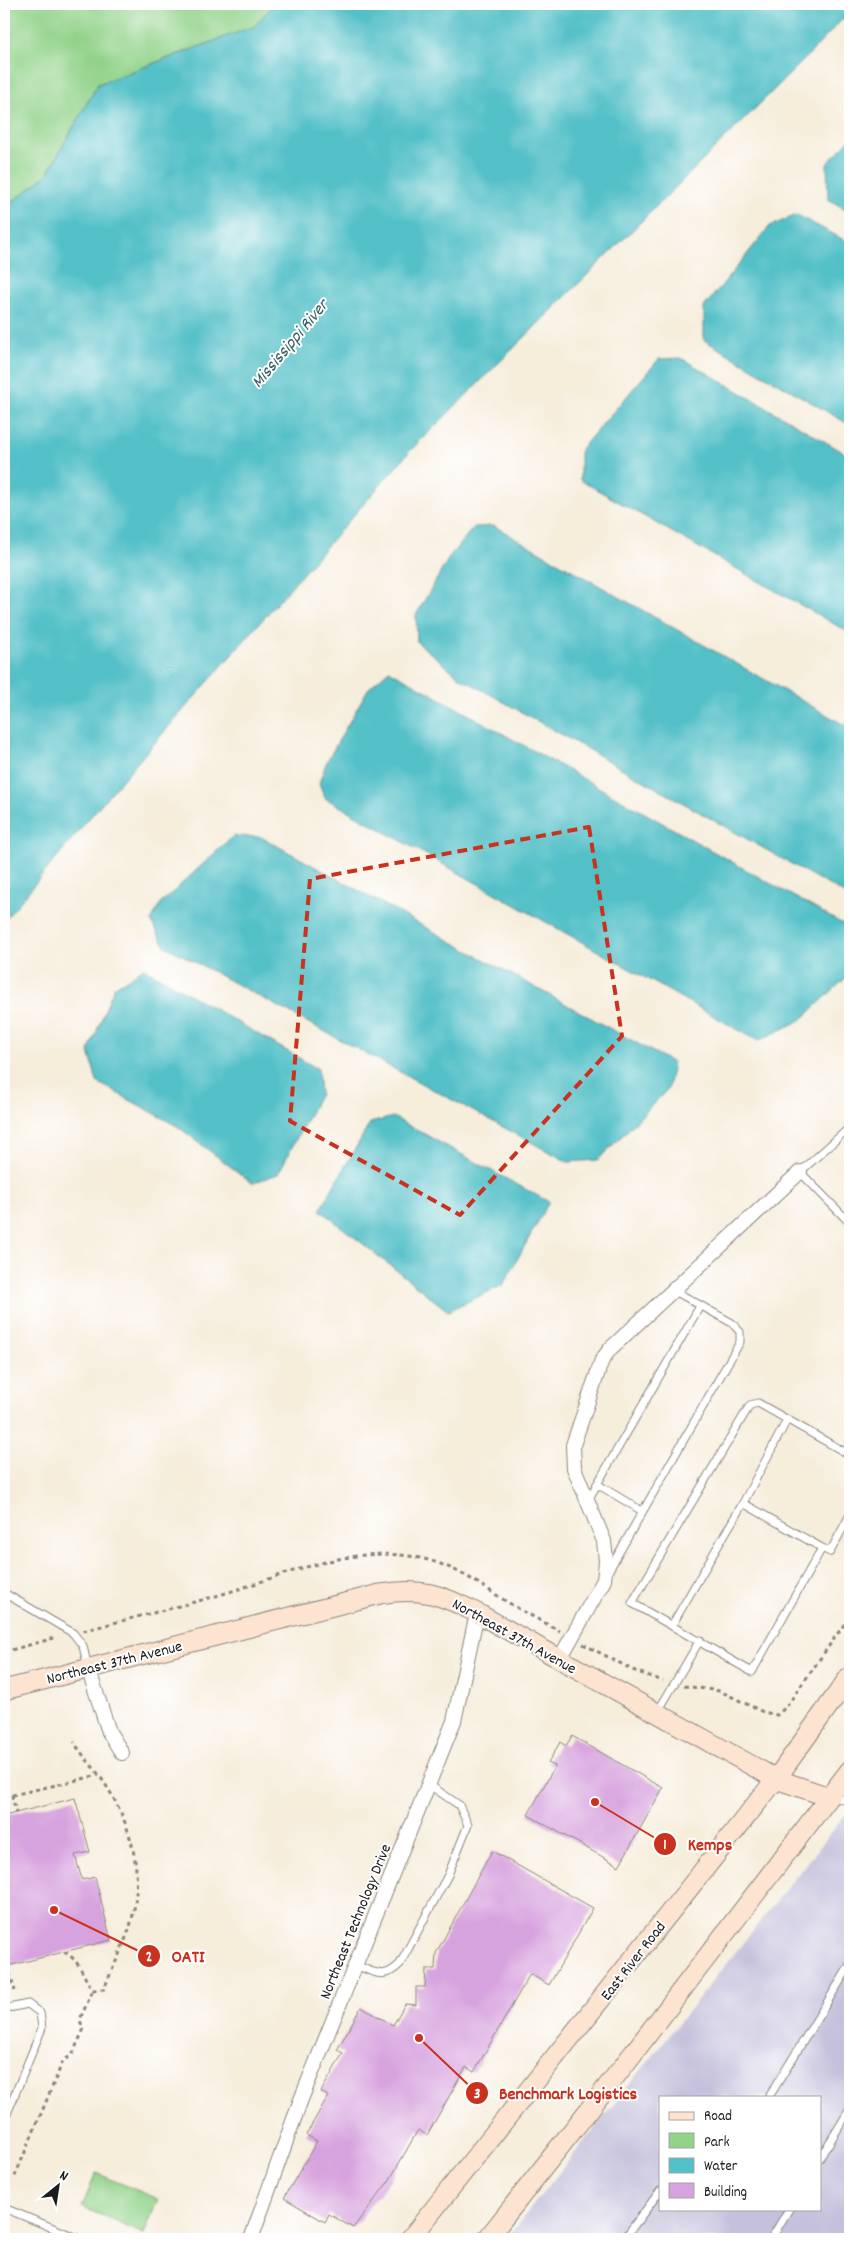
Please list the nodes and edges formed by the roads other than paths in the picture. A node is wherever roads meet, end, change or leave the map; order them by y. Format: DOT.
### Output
graph roads {
  1 [pos="850,1127"];
  2 [pos="800,1172"];
  3 [pos="850,1223"];
  4 [pos="673,1290"];
  5 [pos="700,1306"];
  6 [pos="787,1420"];
  7 [pos="850,1455"];
  8 [pos="597,1484"];
  9 [pos="588,1501"];
  10 [pos="743,1503"];
  11 [pos="642,1511"];
  12 [pos="850,1515"];
  13 [pos="822,1548"];
  14 [pos="604,1580"];
  15 [pos="4,1593"];
  16 [pos="477,1613"];
  17 [pos="672,1625"];
  18 [pos="700,1640"];
  19 [pos="559,1660"];
  20 [pos="88,1668"];
  21 [pos="850,1676"];
  22 [pos="4,1690"];
  23 [pos="657,1714"];
  24 [pos="122,1753"];
  25 [pos="849,1771"];
  26 [pos="776,1779"];
  27 [pos="428,1784"];
  28 [pos="829,1797"];
  29 [pos="850,1801"];
  30 [pos="355,1965"];
  31 [pos="850,1965"];
  32 [pos="4,2009"];
  33 [pos="770,2096"];
  34 [pos="850,2110"];
  35 [pos="4,2121"];
  36 [pos="822,2155"];
  37 [pos="659,2192"];
  38 [pos="4,2208"];
  39 [pos="788,2210"];
  40 [pos="80,2239"];
  41 [pos="251,2239"];
  42 [pos="410,2239"];
  43 [pos="486,2239"];
  44 [pos="624,2239"];
  45 [pos="771,2239"];
  1 -- 2 [label="lane"];
  2 -- 3 [label="lane"];
  2 -- 4 [label="street"];
  4 -- 5 [label="lane"];
  4 -- 9 [label="street"];
  5 -- 8 [label="lane"];
  5 -- 11 [label="lane"];
  6 -- 7 [label="lane"];
  6 -- 10 [label="lane"];
  6 -- 17 [label="lane"];
  8 -- 9 [label="lane"];
  8 -- 11 [label="lane"];
  9 -- 14 [label="street"];
  10 -- 13 [label="lane"];
  10 -- 17 [label="lane"];
  11 -- 14 [label="lane"];
  12 -- 13 [label="lane"];
  13 -- 18 [label="lane"];
  14 -- 19 [label="street"];
  15 -- 20 [label="lane"];
  16 -- 19 [label="street, Northeast 37th Avenue"];
  16 -- 20 [label="street, Northeast 37th Avenue"];
  16 -- 27 [label="street, Northeast Technology Drive"];
  17 -- 18 [label="lane"];
  18 -- 23 [label="lane"];
  19 -- 23 [label="street, Northeast 37th Avenue"];
  20 -- 22 [label="street, Northeast 37th Avenue"];
  20 -- 24 [label="street"];
  21 -- 26 [label="street, East River Road"];
  23 -- 26 [label="street, Northeast 37th Avenue"];
  25 -- 28 [label="street"];
  26 -- 28 [label="street, Northeast 37th Avenue"];
  26 -- 42 [label="street, East River Road"];
  27 -- 30 [label="street, Northeast Technology Drive"];
  27 -- 30 [label="lane"];
  28 -- 29 [label="lane"];
  28 -- 43 [label="street"];
  30 -- 41 [label="street, Northeast Technology Drive"];
  31 -- 33 [label="lane"];
  32 -- 35 [label="lane"];
  34 -- 36 [label="lane"];
  37 -- 44 [label="lane"];
  38 -- 40 [label="lane"];
  39 -- 45 [label="lane"];
}
